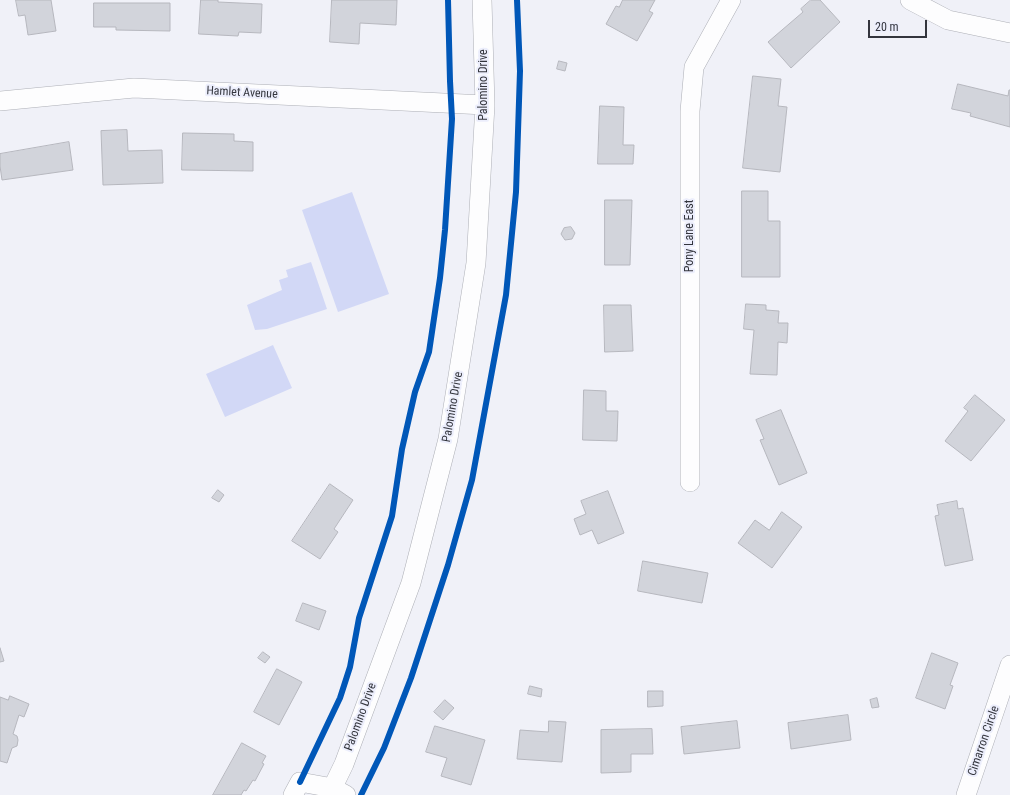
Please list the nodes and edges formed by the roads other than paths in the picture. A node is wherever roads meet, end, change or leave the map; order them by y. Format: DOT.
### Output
graph roads {
  1 [pos="482,0"];
  2 [pos="731,0"];
  3 [pos="910,0"];
  4 [pos="1010,33"];
  5 [pos="0,101"];
  6 [pos="485,105"];
  7 [pos="690,482"];
  8 [pos="1010,664"];
  9 [pos="336,793"];
  10 [pos="293,795"];
  11 [pos="966,795"];
  1 -- 6 [label="street, Palomino Drive"];
  2 -- 7 [label="street, Pony Lane East"];
  3 -- 4 [label="street"];
  5 -- 6 [label="street, Hamlet Avenue"];
  6 -- 9 [label="street, Palomino Drive"];
  8 -- 11 [label="street, Cimarron Circle"];
  9 -- 10 [label="street"];
}
